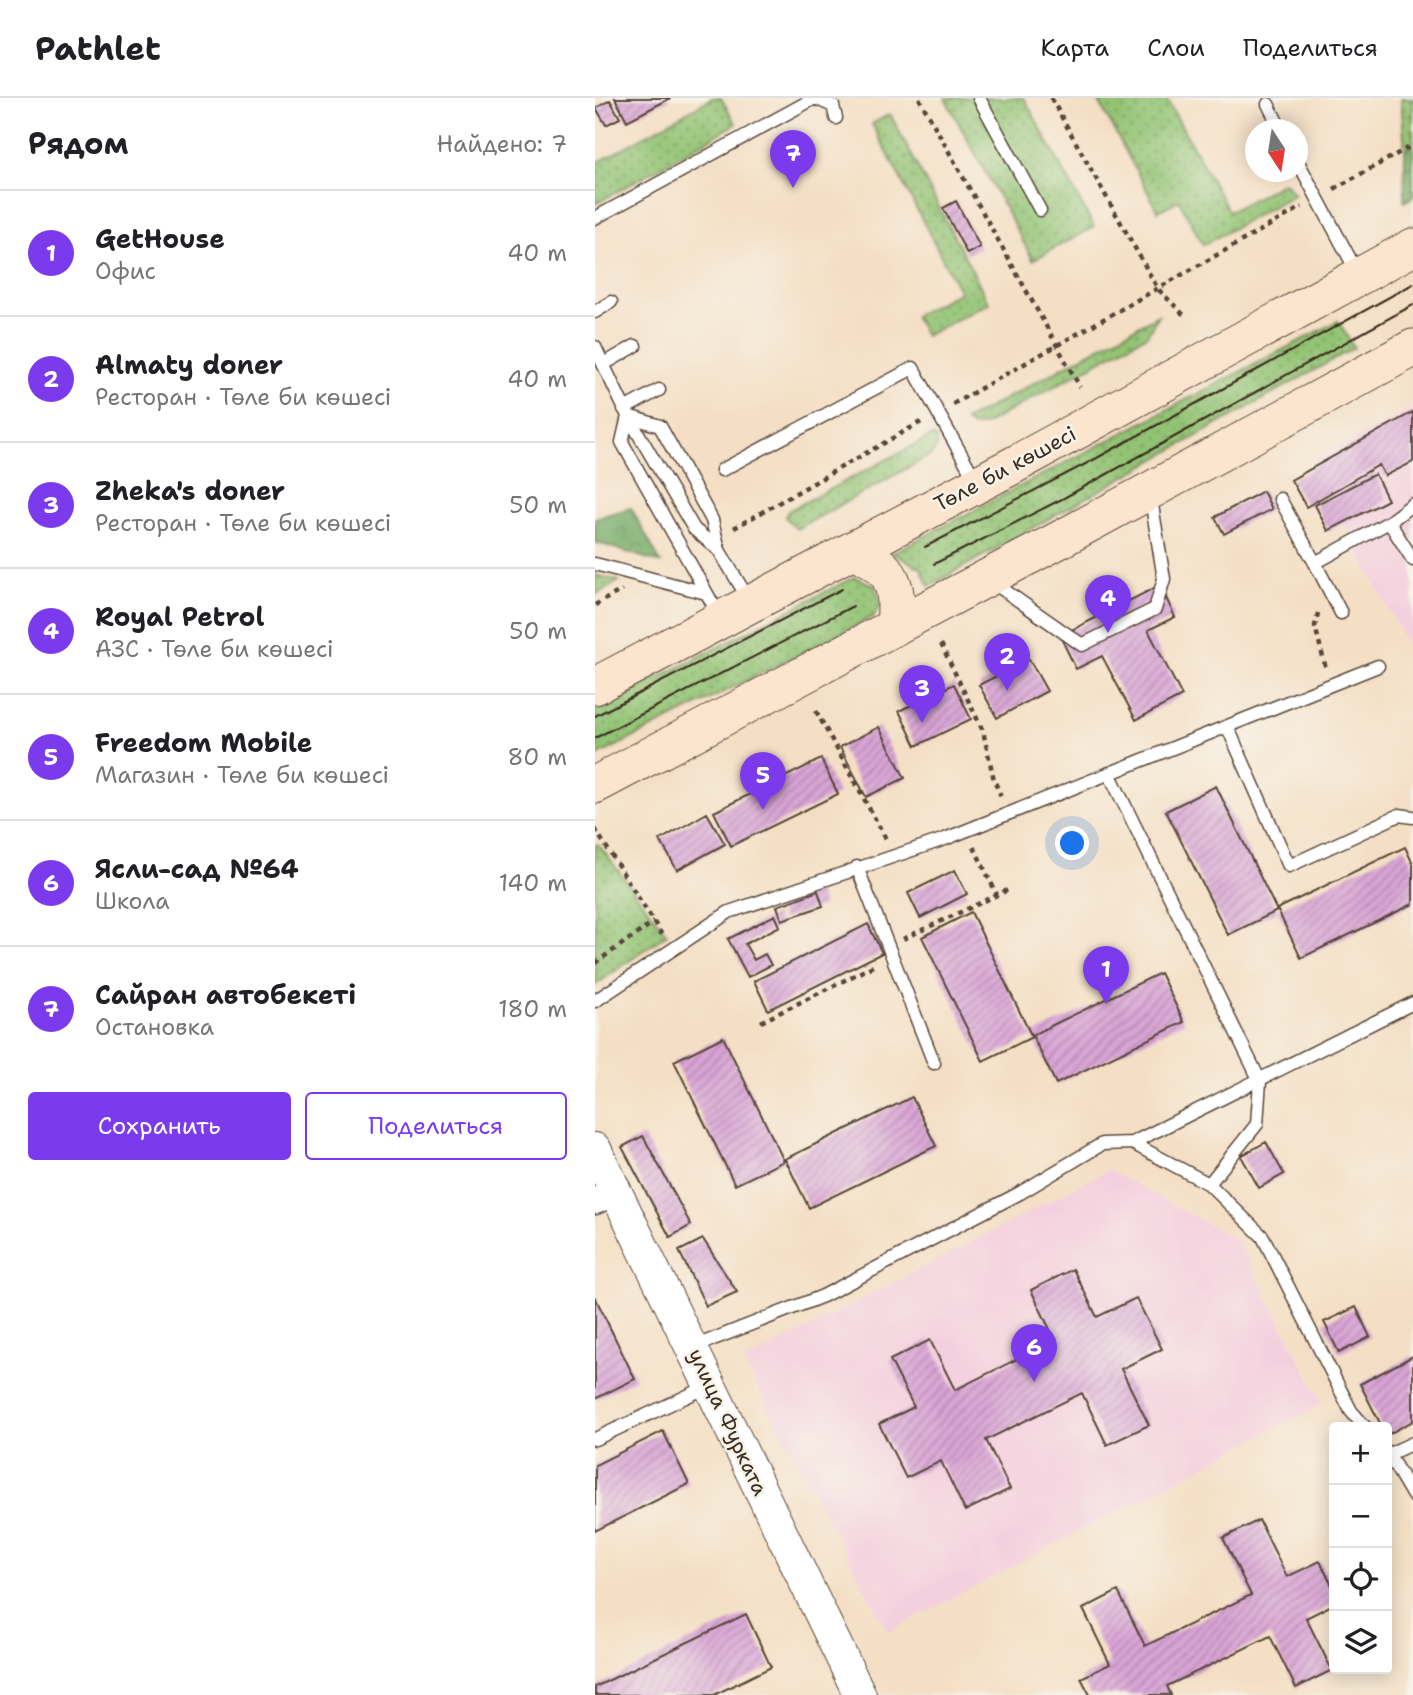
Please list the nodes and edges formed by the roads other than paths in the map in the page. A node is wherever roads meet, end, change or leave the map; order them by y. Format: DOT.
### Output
graph roads {
  1 [pos="816,98"];
  2 [pos="979,98"];
  3 [pos="1268,104"];
  4 [pos="836,118"];
  5 [pos="1276,119"];
  6 [pos="1308,180"];
  7 [pos="1040,210"];
  8 [pos="595,218"];
  9 [pos="1413,247"];
  10 [pos="1359,276"];
  11 [pos="611,302"];
  12 [pos="595,312"];
  13 [pos="635,346"];
  14 [pos="595,347"];
  15 [pos="1413,348"];
  16 [pos="604,364"];
  17 [pos="659,390"];
  18 [pos="626,413"];
  19 [pos="722,470"];
  20 [pos="978,484"];
  21 [pos="1150,491"];
  22 [pos="1280,499"];
  23 [pos="1413,504"];
  24 [pos="1389,522"];
  25 [pos="717,544"];
  26 [pos="853,550"];
  27 [pos="1413,560"];
  28 [pos="1315,563"];
  29 [pos="595,564"];
  30 [pos="988,578"];
  31 [pos="726,605"];
  32 [pos="1341,613"];
  33 [pos="895,627"];
  34 [pos="1378,666"];
  35 [pos="595,686"];
  36 [pos="1228,728"];
  37 [pos="1109,773"];
  38 [pos="595,785"];
  39 [pos="1413,817"];
  40 [pos="857,867"];
  41 [pos="595,1001"];
  42 [pos="1413,1003"];
  43 [pos="934,1063"];
  44 [pos="1260,1081"];
  45 [pos="1132,1143"];
  46 [pos="595,1149"];
  47 [pos="1209,1184"];
  48 [pos="605,1197"];
  49 [pos="692,1347"];
  50 [pos="710,1385"];
  51 [pos="1361,1422"];
  52 [pos="595,1439"];
  53 [pos="1413,1443"];
  54 [pos="1392,1451"];
  55 [pos="1392,1460"];
  56 [pos="1413,1496"];
  57 [pos="860,1695"];
  1 -- 4 [label="lane"];
  1 -- 8 [label="lane"];
  2 -- 7 [label="lane"];
  3 -- 5 [label="lane"];
  6 -- 10 [label="lane"];
  9 -- 10 [label="main road, Төле би көшесі"];
  10 -- 20 [label="main road, Төле би көшесі"];
  11 -- 12 [label="lane"];
  13 -- 16 [label="lane"];
  14 -- 16 [label="lane"];
  15 -- 21 [label="main road"];
  16 -- 18 [label="lane"];
  17 -- 18 [label="lane"];
  18 -- 25 [label="lane"];
  18 -- 25 [label="lane"];
  18 -- 31 [label="lane"];
  19 -- 20 [label="lane"];
  20 -- 26 [label="main road, Төле би көшесі"];
  21 -- 30 [label="main road"];
  21 -- 30 [label="lane"];
  22 -- 28 [label="lane"];
  23 -- 24 [label="lane"];
  24 -- 27 [label="lane"];
  24 -- 28 [label="lane"];
  25 -- 31 [label="lane"];
  26 -- 31 [label="main road, Төле би көшесі"];
  26 -- 33 [label="main road"];
  28 -- 32 [label="lane"];
  29 -- 31 [label="lane"];
  30 -- 33 [label="main road"];
  31 -- 35 [label="main road, Төле би көшесі"];
  33 -- 38 [label="main road"];
  34 -- 36 [label="lane"];
  36 -- 37 [label="lane"];
  36 -- 39 [label="lane"];
  37 -- 40 [label="lane"];
  37 -- 44 [label="lane"];
  40 -- 41 [label="lane"];
  40 -- 43 [label="lane"];
  42 -- 44 [label="lane"];
  44 -- 45 [label="lane"];
  44 -- 47 [label="lane"];
  45 -- 47 [label="lane"];
  45 -- 49 [label="lane"];
  46 -- 48 [label="street, улица Фурката"];
  47 -- 51 [label="lane"];
  48 -- 49 [label="street, улица Фурката"];
  49 -- 50 [label="street, улица Фурката"];
  50 -- 52 [label="lane"];
  50 -- 57 [label="street, улица Фурката"];
  53 -- 54 [label="lane"];
  55 -- 56 [label="lane"];
}
